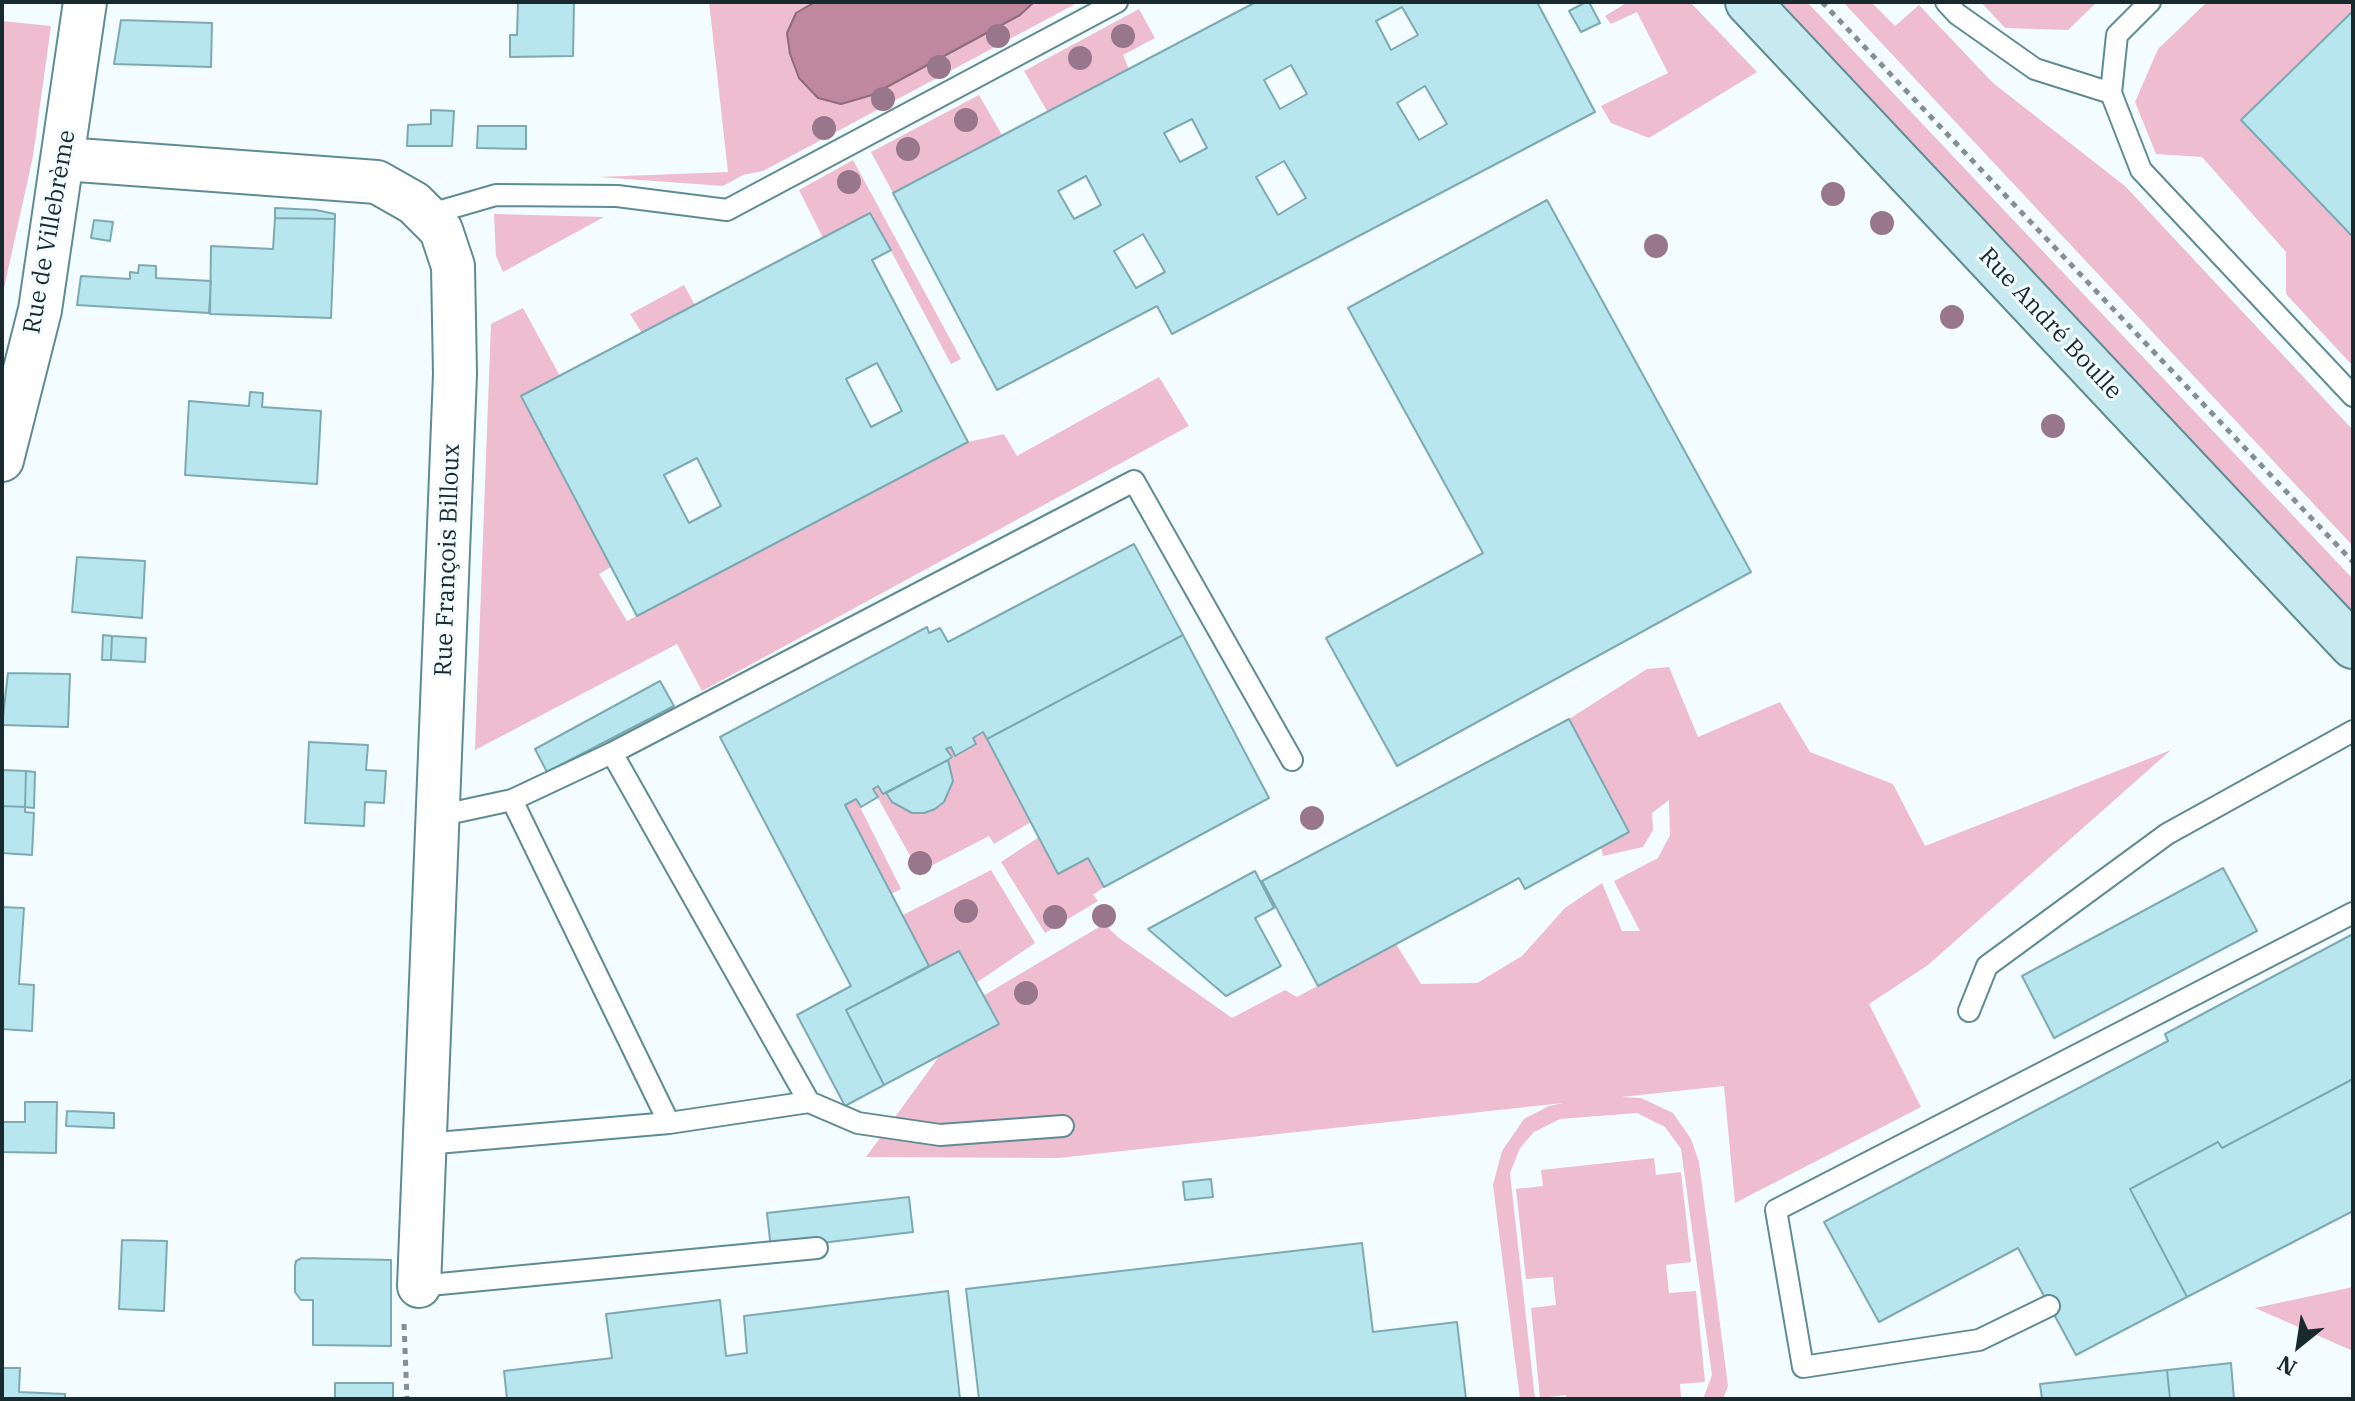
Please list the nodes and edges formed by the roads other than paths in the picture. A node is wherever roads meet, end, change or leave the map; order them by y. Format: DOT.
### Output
graph roads {
  1 [pos="85,2"];
  2 [pos="1117,2"];
  3 [pos="1748,2"];
  4 [pos="1946,2"];
  5 [pos="2150,2"];
  6 [pos="2111,93"];
  7 [pos="64,159"];
  8 [pos="427,215"];
  9 [pos="2353,396"];
  10 [pos="2,460"];
  11 [pos="2353,646"];
  12 [pos="2353,731"];
  13 [pos="612,753"];
  14 [pos="1292,760"];
  15 [pos="512,800"];
  16 [pos="438,816"];
  17 [pos="2353,913"];
  18 [pos="1969,1011"];
  19 [pos="809,1102"];
  20 [pos="669,1123"];
  21 [pos="1063,1126"];
  22 [pos="425,1144"];
  23 [pos="817,1248"];
  24 [pos="419,1286"];
  25 [pos="2049,1306"];
  1 -- 7 [label="street, Rue de Villebrème"];
  2 -- 8 [label="lane"];
  3 -- 11 [label="street, Rue André Boulle"];
  4 -- 6 [label="lane"];
  5 -- 6 [label="lane"];
  6 -- 9 [label="lane"];
  7 -- 8 [label="street, Rue François Billoux"];
  7 -- 10 [label="street, Rue de Villebrème"];
  8 -- 16 [label="street, Rue François Billoux"];
  12 -- 18 [label="lane"];
  13 -- 14 [label="lane"];
  13 -- 15 [label="lane"];
  13 -- 19 [label="lane"];
  15 -- 16 [label="lane"];
  15 -- 20 [label="lane"];
  16 -- 22 [label="street, Rue François Billoux"];
  17 -- 25 [label="lane"];
  19 -- 20 [label="lane"];
  19 -- 21 [label="lane"];
  20 -- 22 [label="lane"];
  22 -- 24 [label="street, Rue François Billoux"];
  23 -- 24 [label="lane"];
}
